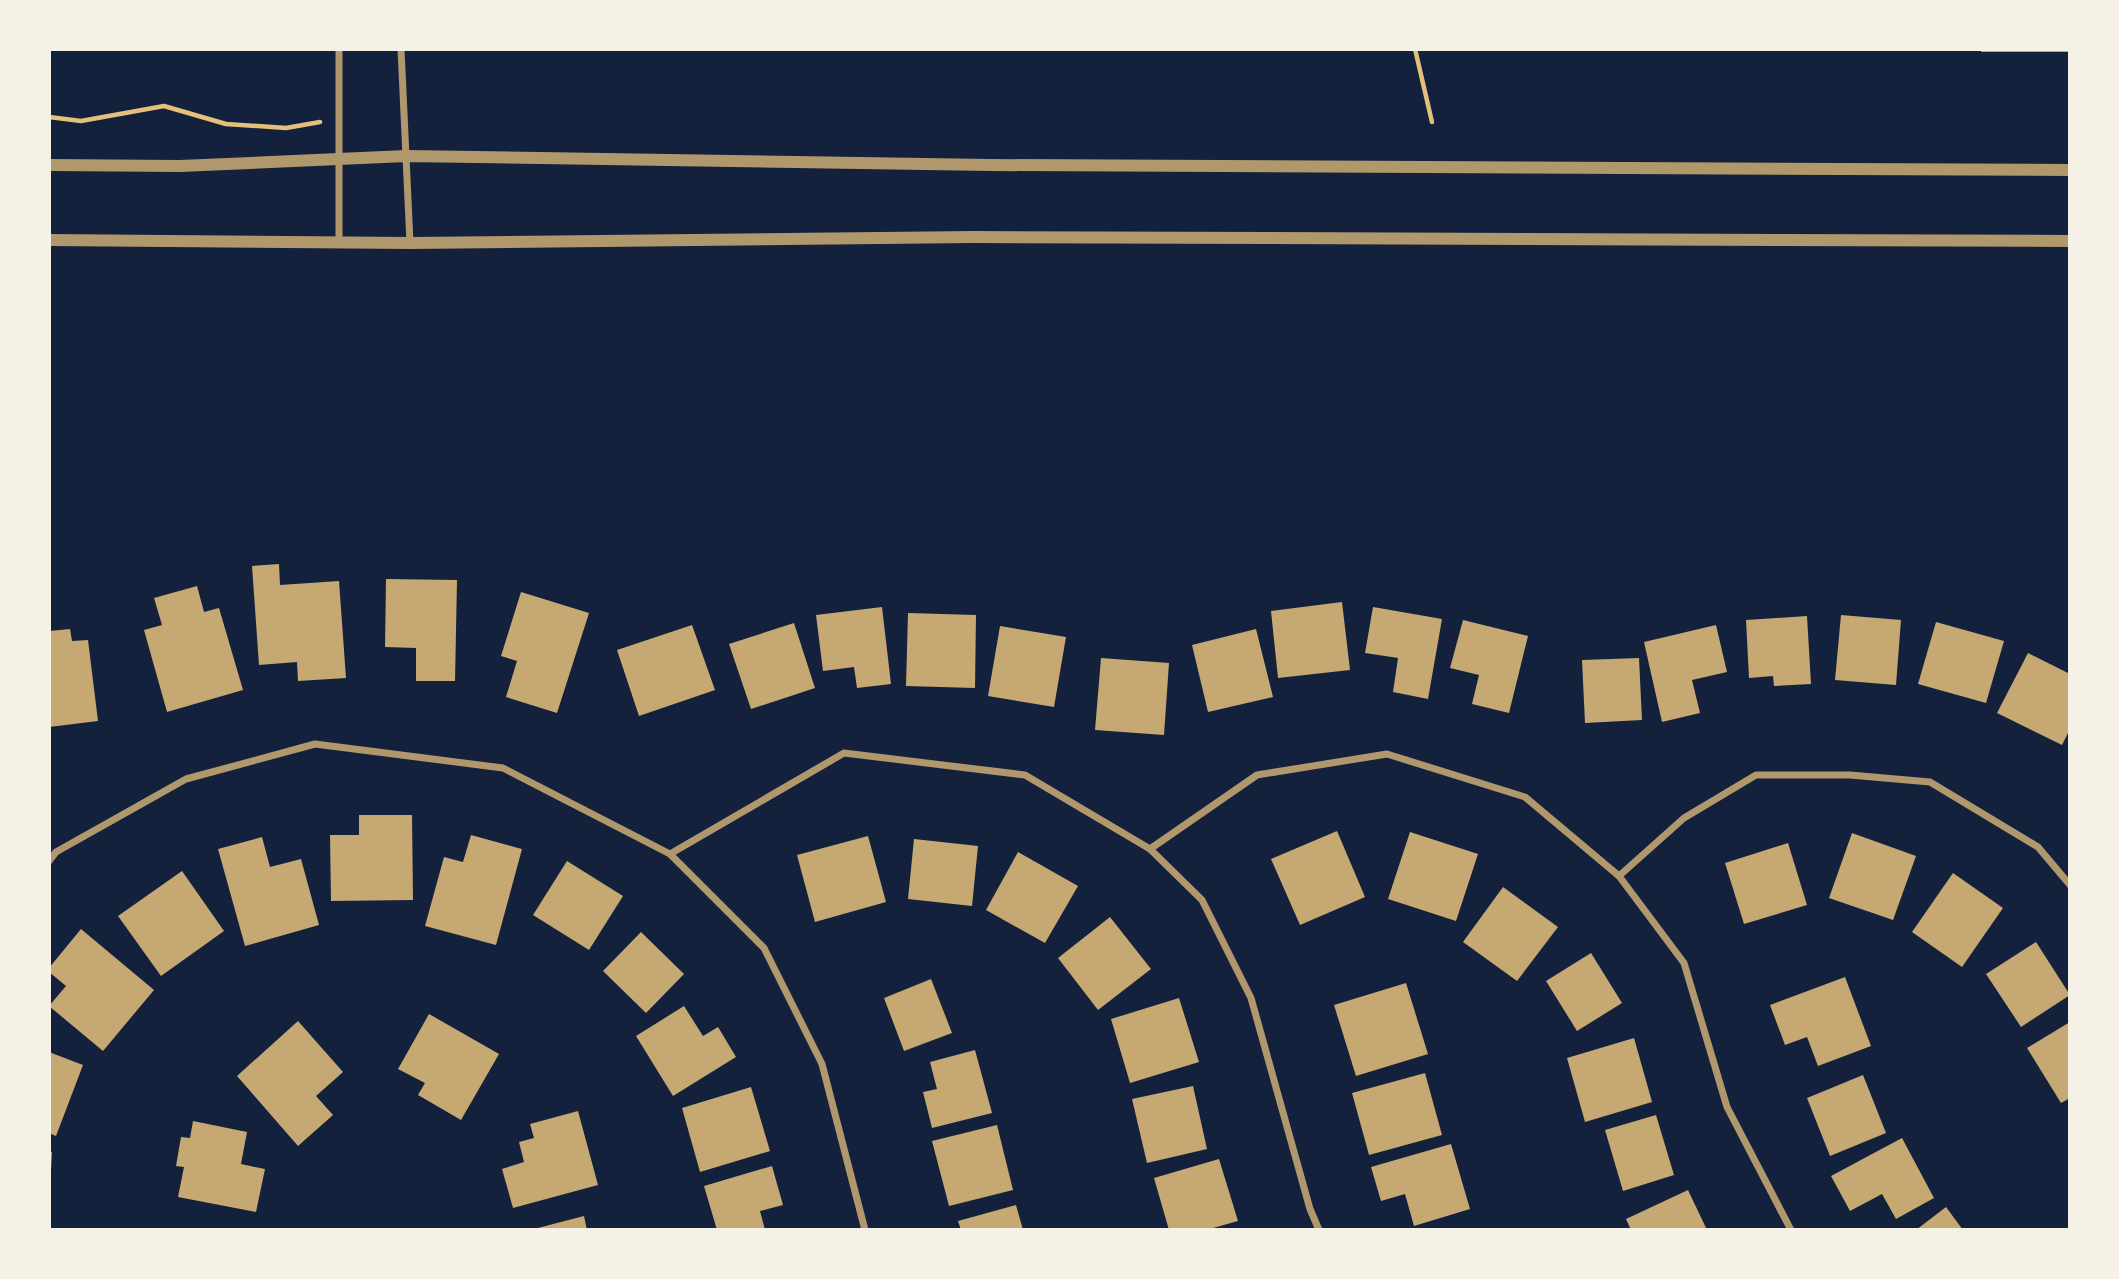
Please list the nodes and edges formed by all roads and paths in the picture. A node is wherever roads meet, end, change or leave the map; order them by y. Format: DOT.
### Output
graph roads {
  1 [pos="339,49"];
  2 [pos="401,49"];
  3 [pos="1415,49"];
  4 [pos="49,117"];
  5 [pos="341,119"];
  6 [pos="1432,122"];
  7 [pos="407,156"];
  8 [pos="341,157"];
  9 [pos="49,165"];
  10 [pos="2070,170"];
  11 [pos="49,240"];
  12 [pos="2070,241"];
  13 [pos="339,242"];
  14 [pos="410,243"];
  15 [pos="1150,849"];
  16 [pos="52,850"];
  17 [pos="670,854"];
  18 [pos="49,861"];
  19 [pos="1619,876"];
  20 [pos="2070,885"];
  21 [pos="865,1230"];
  22 [pos="1319,1230"];
  23 [pos="1791,1230"];
  1 -- 5 [label="street"];
  2 -- 7 [label="street"];
  3 -- 6 [label="path"];
  4 -- 5 [label="path"];
  5 -- 8 [label="street"];
  7 -- 8 [label="street"];
  7 -- 10 [label="street"];
  7 -- 14 [label="street"];
  8 -- 9 [label="street"];
  8 -- 13 [label="street"];
  11 -- 13 [label="street"];
  12 -- 14 [label="street"];
  13 -- 14 [label="street"];
  15 -- 17 [label="street"];
  15 -- 19 [label="street"];
  15 -- 22 [label="street"];
  16 -- 17 [label="street"];
  16 -- 18 [label="street"];
  17 -- 21 [label="street"];
  19 -- 20 [label="street"];
  19 -- 23 [label="street"];
}
